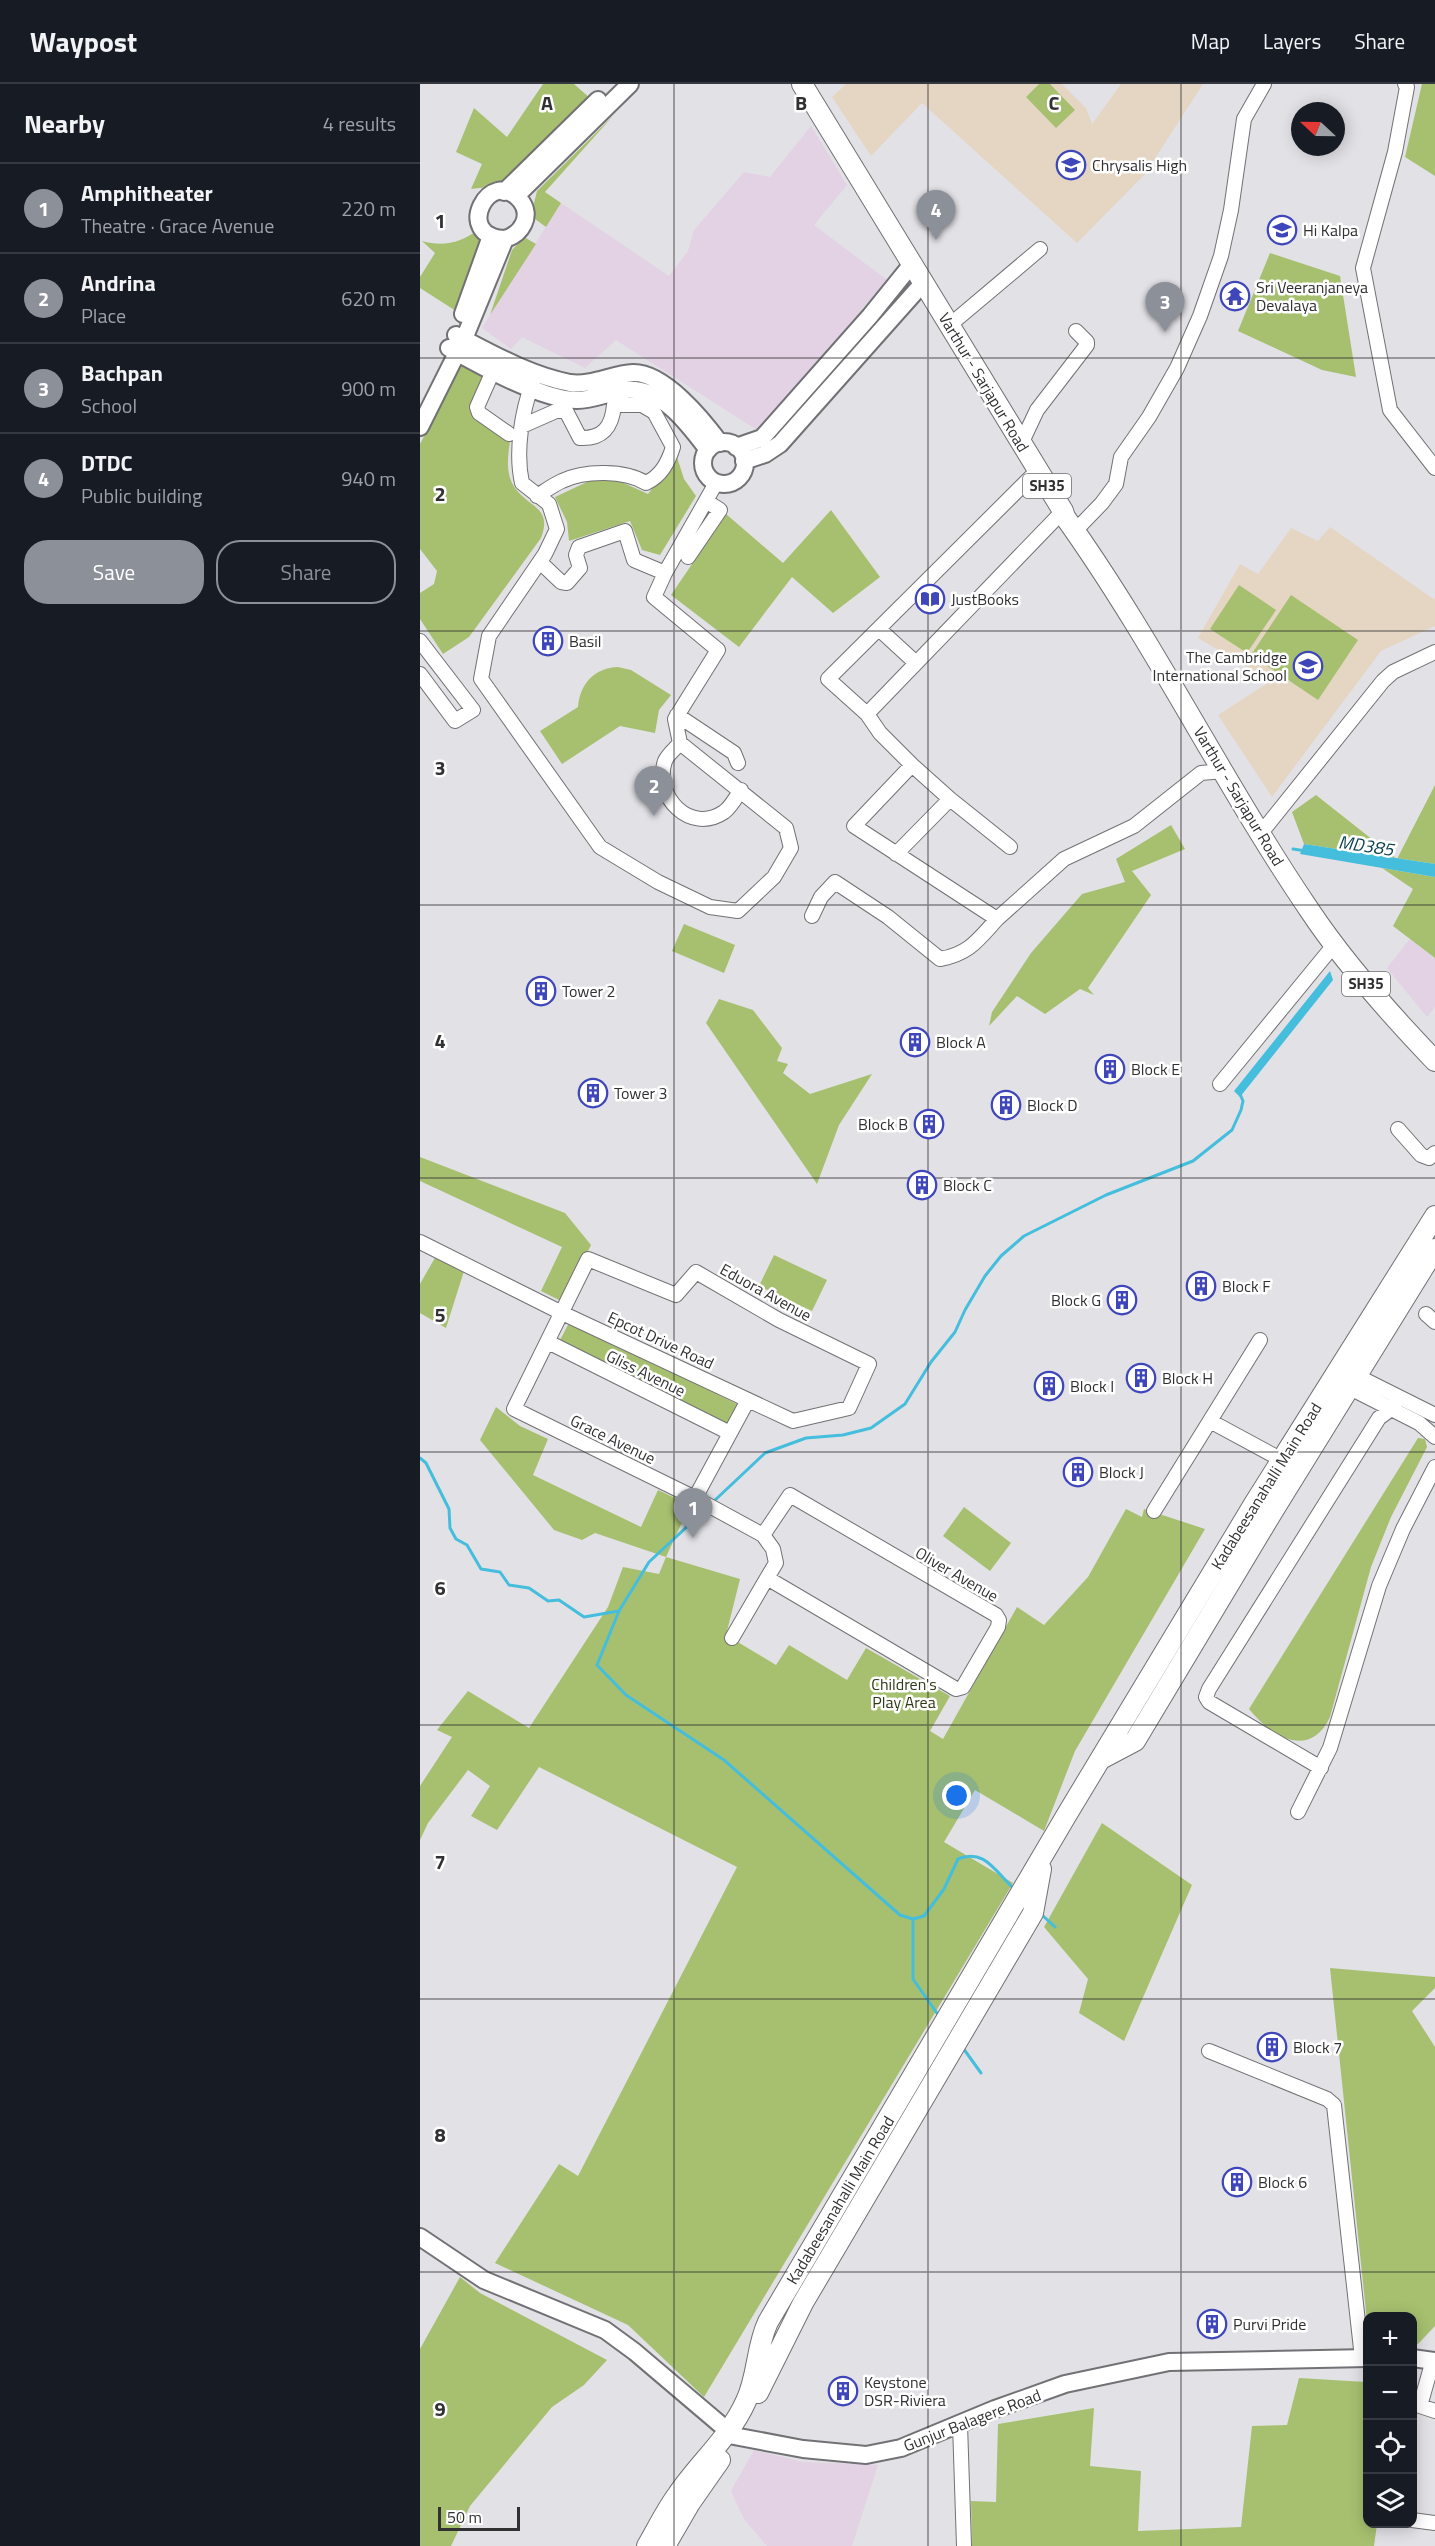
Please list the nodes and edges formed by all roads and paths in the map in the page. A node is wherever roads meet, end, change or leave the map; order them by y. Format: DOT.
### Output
graph roads {
  1 [pos="614,84"];
  2 [pos="630,84"];
  3 [pos="802,84"];
  4 [pos="1264,84"];
  5 [pos="1405,84"];
  6 [pos="510,194"];
  7 [pos="498,238"];
  8 [pos="1040,249"];
  9 [pos="912,264"];
  10 [pos="924,282"];
  11 [pos="876,322"];
  12 [pos="951,324"];
  13 [pos="1076,331"];
  14 [pos="457,344"];
  15 [pos="493,371"];
  16 [pos="533,381"];
  17 [pos="420,403"];
  18 [pos="522,426"];
  19 [pos="420,427"];
  20 [pos="509,434"];
  21 [pos="1021,444"];
  22 [pos="727,450"];
  23 [pos="1435,468"];
  24 [pos="1037,471"];
  25 [pos="716,483"];
  26 [pos="537,496"];
  27 [pos="706,501"];
  28 [pos="1063,511"];
  29 [pos="1075,531"];
  30 [pos="688,558"];
  31 [pos="540,562"];
  32 [pos="665,573"];
  33 [pos="879,628"];
  34 [pos="420,641"];
  35 [pos="1435,652"];
  36 [pos="916,663"];
  37 [pos="420,674"];
  38 [pos="867,714"];
  39 [pos="677,715"];
  40 [pos="680,743"];
  41 [pos="738,764"];
  42 [pos="912,765"];
  43 [pos="1224,771"];
  44 [pos="741,790"];
  45 [pos="950,799"];
  46 [pos="1261,833"];
  47 [pos="1010,847"];
  48 [pos="896,854"];
  49 [pos="812,916"];
  50 [pos="997,919"];
  51 [pos="1334,945"];
  52 [pos="1435,1061"];
  53 [pos="1220,1084"];
  54 [pos="1398,1129"];
  55 [pos="1435,1154"];
  56 [pos="1435,1216"];
  57 [pos="420,1242"];
  58 [pos="1435,1249"];
  59 [pos="562,1313"];
  60 [pos="1260,1340"];
  61 [pos="548,1342"];
  62 [pos="869,1364"];
  63 [pos="1353,1382"];
  64 [pos="748,1400"];
  65 [pos="1395,1403"];
  66 [pos="1435,1415"];
  67 [pos="1210,1421"];
  68 [pos="730,1433"];
  69 [pos="1435,1437"];
  70 [pos="1281,1460"];
  71 [pos="1435,1467"];
  72 [pos="696,1498"];
  73 [pos="1154,1511"];
  74 [pos="763,1535"];
  75 [pos="767,1578"];
  76 [pos="732,1638"];
  77 [pos="1100,1759"];
  78 [pos="1321,1768"];
  79 [pos="1298,1812"];
  80 [pos="1209,2051"];
  81 [pos="420,2237"];
  82 [pos="1363,2342"];
  83 [pos="1363,2358"];
  84 [pos="1417,2358"];
  85 [pos="1434,2360"];
  86 [pos="1435,2411"];
  87 [pos="960,2424"];
  88 [pos="731,2434"];
  89 [pos="1417,2521"];
  90 [pos="1435,2523"];
  91 [pos="647,2546"];
  92 [pos="665,2546"];
  93 [pos="964,2546"];
  1 -- 6 [label="street"];
  2 -- 6 [label="street"];
  3 -- 9 [label="main road, Varthur - Sarjapur Road / SH35"];
  4 -- 29 [label="street"];
  5 -- 23 [label="street"];
  6 -- 7 [label="street"];
  6 -- 7 [label="street"];
  7 -- 14 [label="street"];
  8 -- 12 [label="street"];
  9 -- 10 [label="main road, Varthur - Sarjapur Road / SH35"];
  9 -- 11 [label="street"];
  10 -- 11 [label="street"];
  10 -- 12 [label="main road, Varthur - Sarjapur Road / SH35"];
  11 -- 22 [label="street"];
  12 -- 21 [label="main road, Varthur - Sarjapur Road / SH35"];
  13 -- 21 [label="street"];
  14 -- 15 [label="street"];
  14 -- 16 [label="street"];
  14 -- 17 [label="street"];
  14 -- 19 [label="street"];
  15 -- 16 [label="street"];
  15 -- 20 [label="street"];
  16 -- 18 [label="street"];
  16 -- 22 [label="street"];
  18 -- 26 [label="street"];
  18 -- 26 [label="street"];
  21 -- 24 [label="main road, Varthur - Sarjapur Road / SH35"];
  22 -- 25 [label="street"];
  22 -- 25 [label="street"];
  24 -- 28 [label="main road, Varthur - Sarjapur Road / SH35"];
  24 -- 33 [label="street"];
  25 -- 27 [label="street"];
  26 -- 31 [label="street"];
  27 -- 30 [label="street"];
  27 -- 32 [label="street"];
  28 -- 29 [label="main road, Varthur - Sarjapur Road / SH35"];
  28 -- 36 [label="street"];
  29 -- 43 [label="main road, Varthur - Sarjapur Road / SH35"];
  31 -- 32 [label="street"];
  31 -- 44 [label="street"];
  32 -- 39 [label="street"];
  33 -- 36 [label="street"];
  33 -- 38 [label="street"];
  34 -- 37 [label="street"];
  35 -- 46 [label="street"];
  36 -- 38 [label="street"];
  38 -- 42 [label="street"];
  39 -- 40 [label="street"];
  39 -- 41 [label="street"];
  40 -- 44 [label="street"];
  40 -- 44 [label="street"];
  42 -- 45 [label="street"];
  42 -- 48 [label="street"];
  43 -- 46 [label="main road, Varthur - Sarjapur Road / SH35"];
  43 -- 50 [label="street"];
  45 -- 47 [label="street"];
  45 -- 48 [label="street"];
  46 -- 51 [label="main road, Varthur - Sarjapur Road / SH35"];
  48 -- 50 [label="street"];
  49 -- 50 [label="street"];
  51 -- 52 [label="main road, Varthur - Sarjapur Road / SH35"];
  51 -- 53 [label="street"];
  54 -- 55 [label="street"];
  56 -- 70 [label="main road, Kadabeesanahalli Main Road"];
  57 -- 59 [label="street, Epcot Drive Road"];
  58 -- 63 [label="main road, Kadabeesanahalli Main Road"];
  59 -- 61 [label="street"];
  59 -- 62 [label="street, Eduora Avenue"];
  59 -- 64 [label="street, Epcot Drive Road"];
  60 -- 67 [label="street"];
  61 -- 68 [label="street, Gliss Avenue"];
  61 -- 72 [label="street, Grace Avenue"];
  62 -- 64 [label="street, Epcot Drive Road"];
  63 -- 65 [label="street"];
  63 -- 77 [label="main road, Kadabeesanahalli Main Road"];
  64 -- 68 [label="street"];
  65 -- 66 [label="street"];
  65 -- 69 [label="street"];
  65 -- 78 [label="street"];
  67 -- 70 [label="street"];
  67 -- 73 [label="street"];
  68 -- 72 [label="street"];
  70 -- 77 [label="main road, Kadabeesanahalli Main Road"];
  71 -- 78 [label="street"];
  72 -- 74 [label="street, Grace Avenue"];
  74 -- 75 [label="street"];
  74 -- 75 [label="street, Oliver Avenue"];
  75 -- 76 [label="street"];
  77 -- 88 [label="main road, Kadabeesanahalli Main Road"];
  78 -- 79 [label="street"];
  80 -- 82 [label="street"];
  81 -- 88 [label="street"];
  83 -- 87 [label="street, Gunjur Balagere Road"];
  84 -- 85 [label="street"];
  85 -- 86 [label="street"];
  87 -- 88 [label="street, Gunjur Balagere Road"];
  87 -- 93 [label="street"];
  88 -- 91 [label="main road, Kadabeesanahalli Main Road"];
  88 -- 92 [label="main road, Kadabeesanahalli Main Road"];
  89 -- 90 [label="street"];
}
